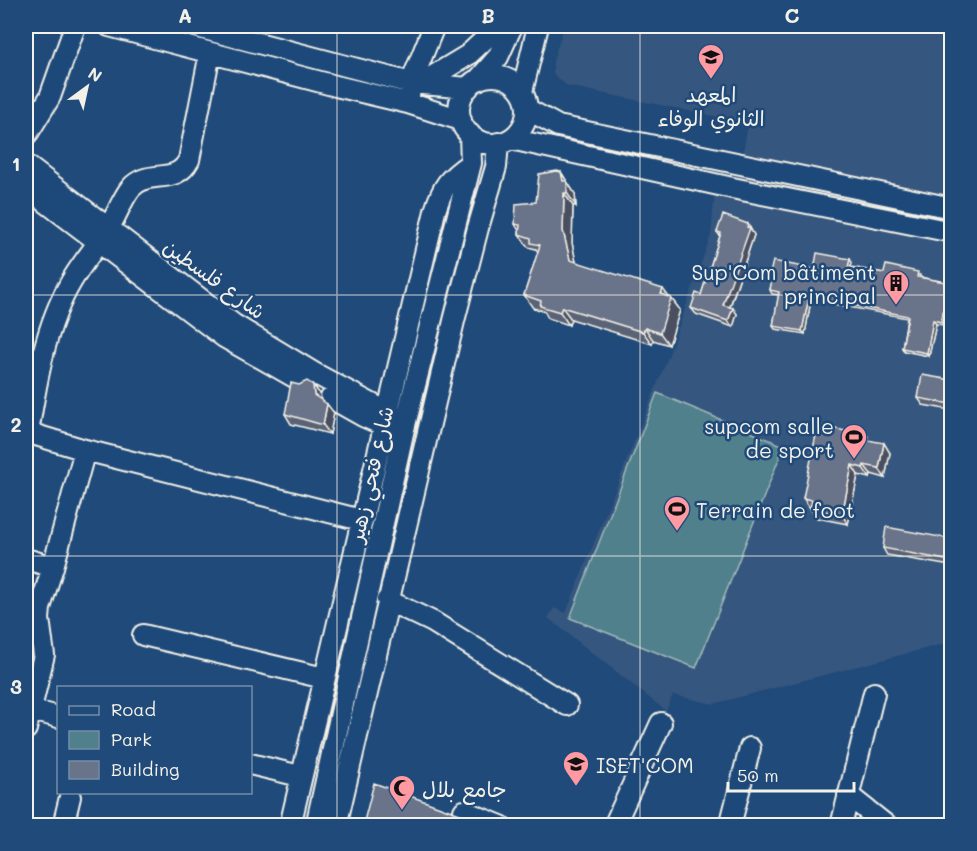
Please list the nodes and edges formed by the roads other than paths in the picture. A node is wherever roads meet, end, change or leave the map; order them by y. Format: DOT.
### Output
graph roads {
  1 [pos="75,26"];
  2 [pos="109,26"];
  3 [pos="193,26"];
  4 [pos="434,26"];
  5 [pos="499,26"];
  6 [pos="512,26"];
  7 [pos="538,26"];
  8 [pos="210,53"];
  9 [pos="473,84"];
  10 [pos="413,90"];
  11 [pos="525,100"];
  12 [pos="465,127"];
  13 [pos="26,135"];
  14 [pos="505,141"];
  15 [pos="471,163"];
  16 [pos="26,165"];
  17 [pos="26,187"];
  18 [pos="951,208"];
  19 [pos="951,232"];
  20 [pos="104,235"];
  21 [pos="385,419"];
  22 [pos="405,427"];
  23 [pos="27,432"];
  24 [pos="85,450"];
  25 [pos="361,520"];
  26 [pos="26,559"];
  27 [pos="53,567"];
  28 [pos="387,600"];
  29 [pos="143,635"];
  30 [pos="324,678"];
  31 [pos="874,693"];
  32 [pos="567,705"];
  33 [pos="57,717"];
  34 [pos="661,723"];
  35 [pos="27,724"];
  36 [pos="750,748"];
  37 [pos="252,764"];
  38 [pos="300,776"];
  39 [pos="848,795"];
  40 [pos="69,797"];
  41 [pos="464,811"];
  42 [pos="63,825"];
  43 [pos="290,825"];
  44 [pos="316,825"];
  45 [pos="336,825"];
  46 [pos="501,825"];
  47 [pos="614,825"];
  48 [pos="730,825"];
  49 [pos="841,825"];
  50 [pos="887,825"];
  1 -- 13 [label="street"];
  2 -- 8 [label="street"];
  3 -- 10 [label="street"];
  4 -- 10 [label="street"];
  5 -- 10 [label="street"];
  6 -- 9 [label="street"];
  7 -- 11 [label="street"];
  8 -- 10 [label="street"];
  8 -- 20 [label="street"];
  9 -- 10 [label="street"];
  9 -- 11 [label="street"];
  9 -- 12 [label="street"];
  10 -- 12 [label="street"];
  11 -- 14 [label="street"];
  11 -- 18 [label="street"];
  12 -- 14 [label="street"];
  12 -- 15 [label="street, شارع فتحي زهير"];
  14 -- 19 [label="street"];
  14 -- 28 [label="street"];
  15 -- 21 [label="street"];
  15 -- 22 [label="street, شارع فتحي زهير"];
  16 -- 20 [label="street, شارع فلسطين"];
  17 -- 20 [label="street, شارع فلسطين"];
  20 -- 21 [label="street, شارع فلسطين"];
  20 -- 23 [label="street"];
  21 -- 22 [label="street, شارع فلسطين"];
  21 -- 25 [label="street"];
  22 -- 44 [label="street, شارع فتحي زهير"];
  23 -- 24 [label="street"];
  24 -- 25 [label="street"];
  24 -- 27 [label="street"];
  25 -- 30 [label="street"];
  26 -- 27 [label="street"];
  27 -- 35 [label="street"];
  28 -- 32 [label="street"];
  28 -- 45 [label="street"];
  29 -- 30 [label="street"];
  30 -- 38 [label="street"];
  31 -- 39 [label="street"];
  33 -- 35 [label="street"];
  34 -- 47 [label="street"];
  36 -- 48 [label="street"];
  37 -- 38 [label="street"];
  38 -- 43 [label="street"];
  39 -- 49 [label="street"];
  39 -- 50 [label="street"];
  40 -- 42 [label="street"];
  41 -- 46 [label="street"];
}
